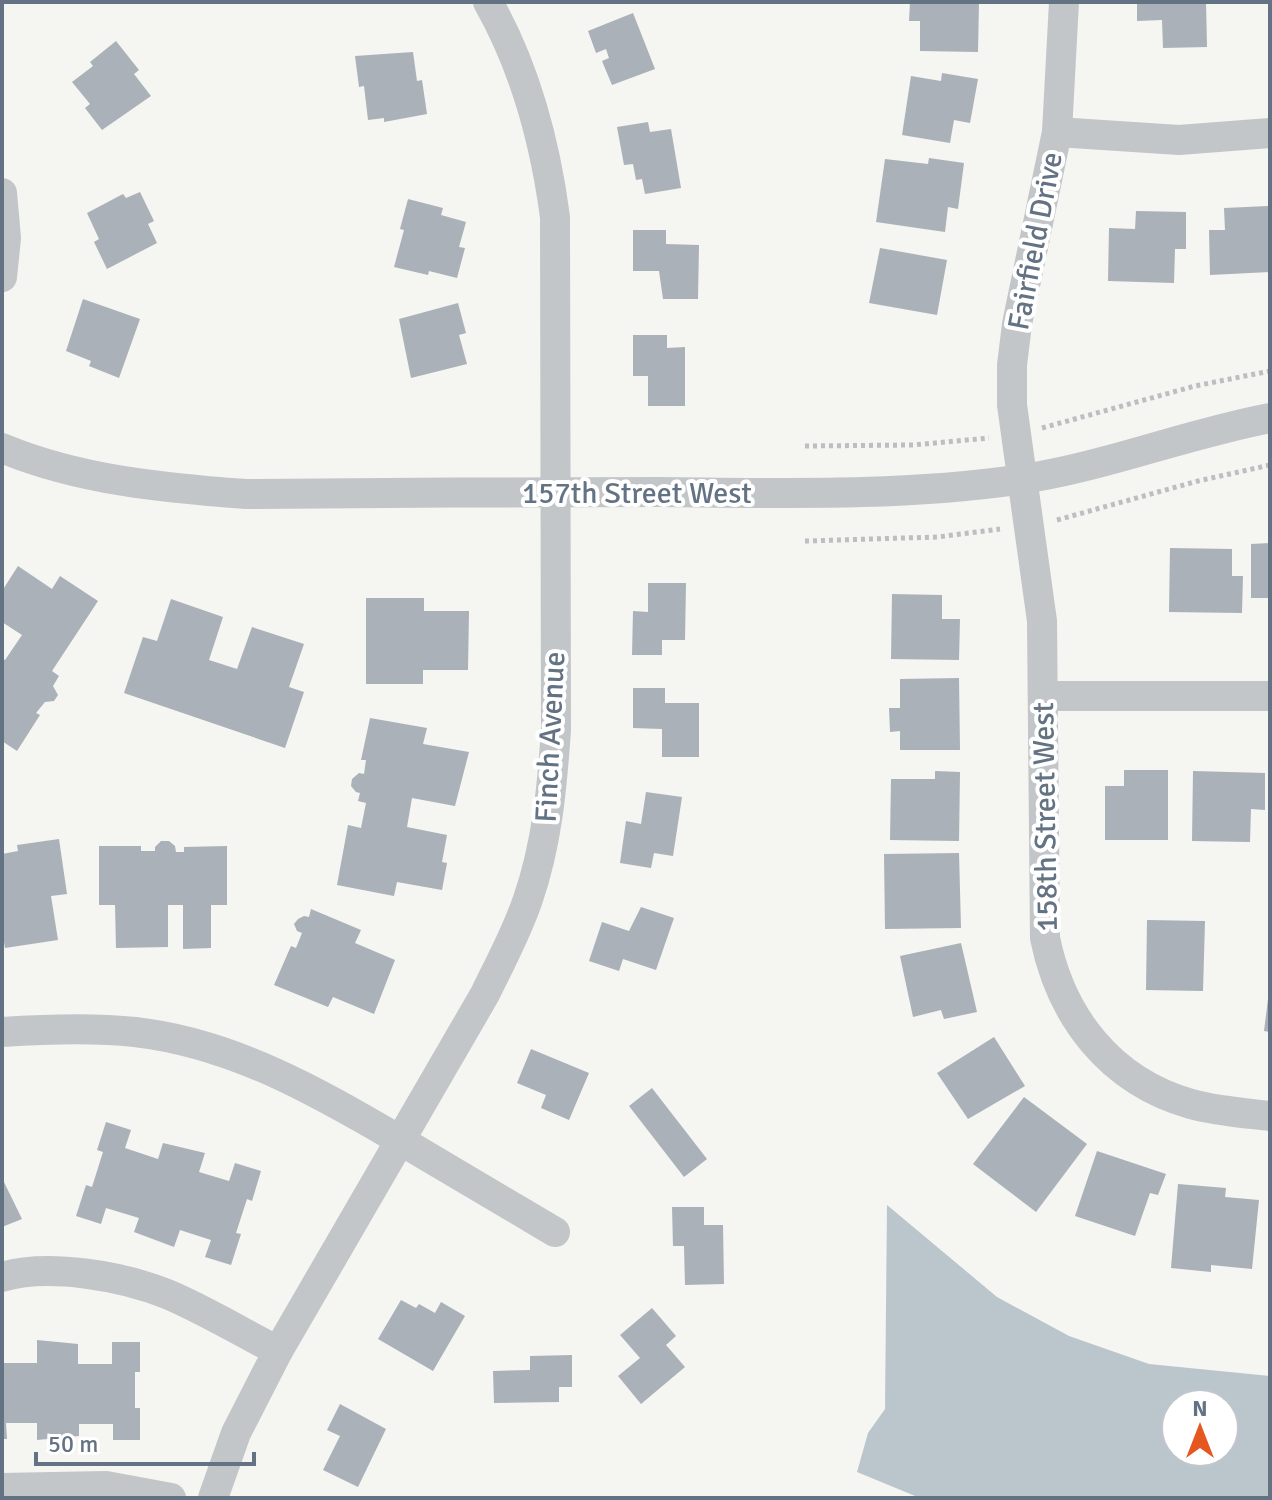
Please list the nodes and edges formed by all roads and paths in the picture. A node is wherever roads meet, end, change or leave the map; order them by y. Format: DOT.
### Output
graph roads {
  1 [pos="488,2"];
  2 [pos="1064,2"];
  3 [pos="1057,132"];
  4 [pos="1270,133"];
  5 [pos="2,193"];
  6 [pos="2,277"];
  7 [pos="1270,371"];
  8 [pos="1270,418"];
  9 [pos="1044,427"];
  10 [pos="981,439"];
  11 [pos="805,446"];
  12 [pos="2,448"];
  13 [pos="1270,465"];
  14 [pos="1022,479"];
  15 [pos="556,492"];
  16 [pos="1054,521"];
  17 [pos="1005,529"];
  18 [pos="805,541"];
  19 [pos="1043,696"];
  20 [pos="1270,696"];
  21 [pos="2,1032"];
  22 [pos="1270,1116"];
  23 [pos="400,1141"];
  24 [pos="555,1232"];
  25 [pos="2,1277"];
  26 [pos="278,1351"];
  27 [pos="2,1488"];
  28 [pos="171,1498"];
  29 [pos="213,1498"];
  1 -- 15 [label="street, Finch Avenue"];
  2 -- 3 [label="street, Fairfield Drive"];
  3 -- 4 [label="street"];
  3 -- 14 [label="street, Fairfield Drive"];
  5 -- 6 [label="street"];
  7 -- 9 [label="path"];
  8 -- 14 [label="street, 157th Street West"];
  10 -- 11 [label="path"];
  12 -- 15 [label="street, 157th Street West"];
  13 -- 16 [label="path"];
  14 -- 15 [label="street, 157th Street West"];
  14 -- 19 [label="street, 158th Street West"];
  15 -- 23 [label="street, Finch Avenue"];
  17 -- 18 [label="path"];
  19 -- 20 [label="street"];
  19 -- 22 [label="street, 158th Street West"];
  21 -- 23 [label="street"];
  23 -- 24 [label="street"];
  23 -- 26 [label="street, Finch Avenue"];
  25 -- 26 [label="street"];
  26 -- 29 [label="street, Finch Avenue"];
  27 -- 28 [label="street"];
}
